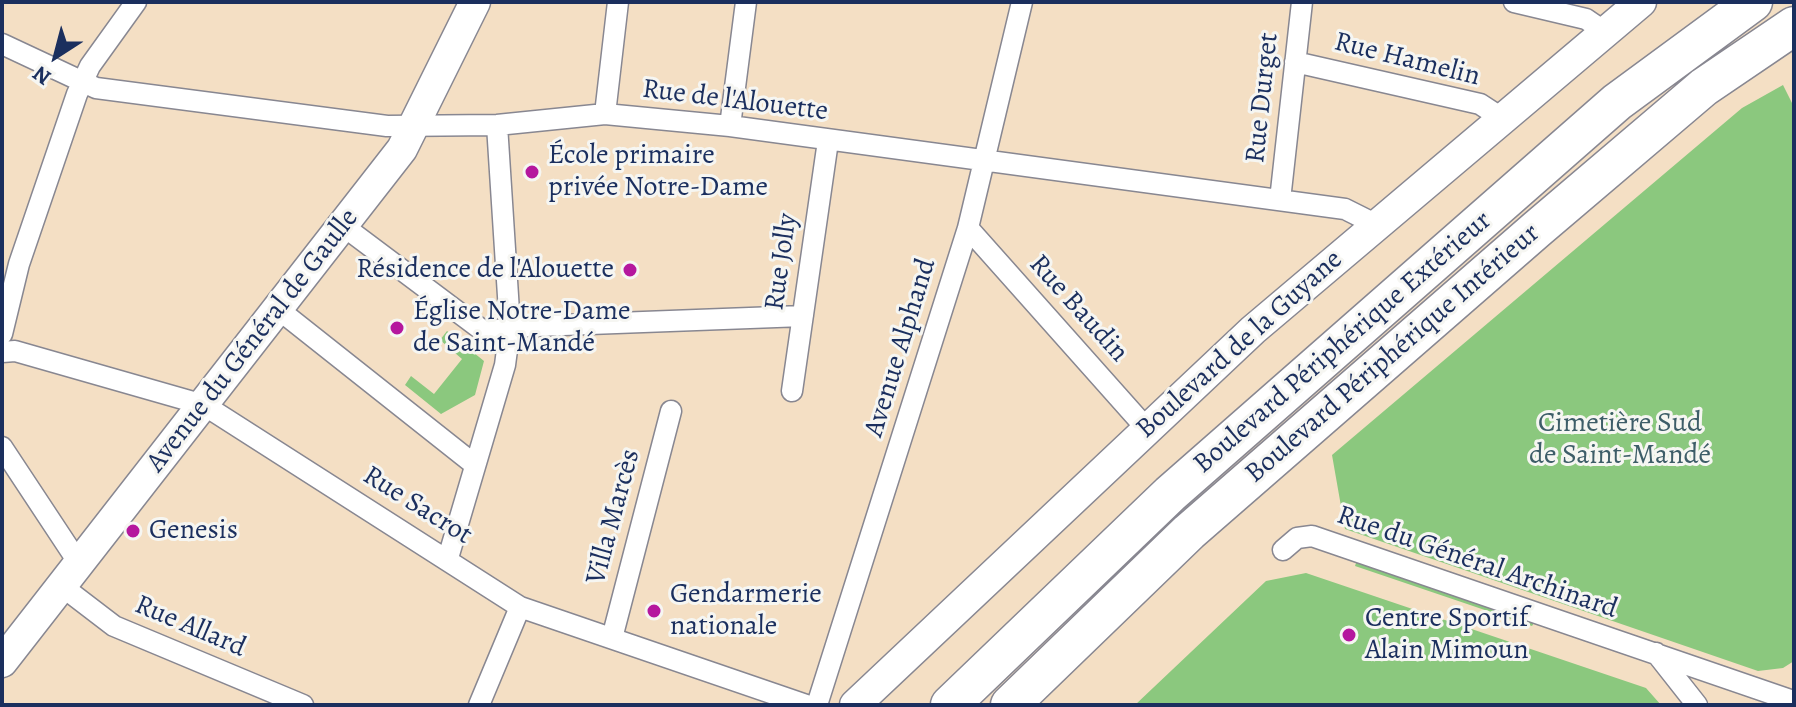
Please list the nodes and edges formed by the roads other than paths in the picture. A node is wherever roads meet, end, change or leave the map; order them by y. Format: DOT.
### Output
graph roads {
  1 [pos="136,2"];
  2 [pos="475,2"];
  3 [pos="618,2"];
  4 [pos="746,2"];
  5 [pos="1022,2"];
  6 [pos="1302,2"];
  7 [pos="1514,2"];
  8 [pos="1641,2"];
  9 [pos="1749,3"];
  10 [pos="1794,26"];
  11 [pos="1605,32"];
  12 [pos="2,44"];
  13 [pos="1794,56"];
  14 [pos="1295,62"];
  15 [pos="82,82"];
  16 [pos="1704,87"];
  17 [pos="605,114"];
  18 [pos="1503,119"];
  19 [pos="497,125"];
  20 [pos="415,126"];
  21 [pos="730,126"];
  22 [pos="828,141"];
  23 [pos="985,161"];
  24 [pos="1280,200"];
  25 [pos="342,225"];
  26 [pos="1377,225"];
  27 [pos="968,228"];
  28 [pos="278,309"];
  29 [pos="803,316"];
  30 [pos="510,327"];
  31 [pos="2,334"];
  32 [pos="2,352"];
  33 [pos="792,391"];
  34 [pos="204,405"];
  35 [pos="671,411"];
  36 [pos="1146,428"];
  37 [pos="2,447"];
  38 [pos="475,465"];
  39 [pos="1283,550"];
  40 [pos="448,558"];
  41 [pos="72,576"];
  42 [pos="520,607"];
  43 [pos="612,638"];
  44 [pos="1656,653"];
  45 [pos="2,662"];
  46 [pos="1789,701"];
  47 [pos="303,705"];
  48 [pos="479,705"];
  49 [pos="806,705"];
  50 [pos="817,705"];
  51 [pos="855,705"];
  52 [pos="950,705"];
  53 [pos="1010,705"];
  54 [pos="1697,705"];
  1 -- 15 [label="street"];
  2 -- 20 [label="street, Avenue du Général de Gaulle"];
  3 -- 17 [label="street"];
  4 -- 21 [label="street"];
  5 -- 23 [label="street, Avenue Alphand"];
  6 -- 14 [label="street, Rue Durget"];
  7 -- 11 [label="street"];
  8 -- 11 [label="street, Boulevard de la Guyane"];
  9 -- 52 [label="highway, Boulevard Périphérique Extérieur"];
  10 -- 16 [label="highway, Boulevard Périphérique Intérieur"];
  11 -- 18 [label="street, Boulevard de la Guyane"];
  12 -- 15 [label="street, Rue de l'Alouette"];
  13 -- 16 [label="highway"];
  14 -- 18 [label="street, Rue Hamelin"];
  14 -- 24 [label="street, Rue Durget"];
  15 -- 20 [label="street, Rue de l'Alouette"];
  15 -- 31 [label="street"];
  16 -- 53 [label="highway, Boulevard Périphérique Intérieur"];
  17 -- 19 [label="street, Rue de l'Alouette"];
  17 -- 21 [label="street, Rue de l'Alouette"];
  18 -- 26 [label="street, Boulevard de la Guyane"];
  19 -- 20 [label="street, Rue de l'Alouette"];
  19 -- 30 [label="street"];
  20 -- 25 [label="street, Avenue du Général de Gaulle"];
  21 -- 22 [label="street, Rue de l'Alouette"];
  22 -- 23 [label="street, Rue de l'Alouette"];
  22 -- 29 [label="street, Rue Jolly"];
  23 -- 24 [label="street, Rue de l'Alouette"];
  23 -- 27 [label="street, Avenue Alphand"];
  24 -- 26 [label="street, Rue de l'Alouette"];
  25 -- 28 [label="street, Avenue du Général de Gaulle"];
  25 -- 30 [label="street"];
  26 -- 36 [label="street, Boulevard de la Guyane"];
  27 -- 36 [label="street, Rue Baudin"];
  27 -- 50 [label="street, Avenue Alphand"];
  28 -- 34 [label="street, Avenue du Général de Gaulle"];
  28 -- 38 [label="street"];
  29 -- 30 [label="street"];
  29 -- 33 [label="street, Rue Jolly"];
  30 -- 38 [label="street"];
  32 -- 34 [label="street, Rue Sacrot"];
  34 -- 40 [label="street, Rue Sacrot"];
  34 -- 41 [label="street, Avenue du Général de Gaulle"];
  35 -- 43 [label="street, Villa Marcès"];
  36 -- 51 [label="street, Boulevard de la Guyane"];
  37 -- 41 [label="street, Rue Allard"];
  38 -- 40 [label="street"];
  39 -- 44 [label="street, Rue du Général Archinard"];
  40 -- 42 [label="street, Rue Sacrot"];
  41 -- 45 [label="street, Avenue du Général de Gaulle"];
  41 -- 47 [label="street, Rue Allard"];
  42 -- 43 [label="street, Rue Sacrot"];
  42 -- 48 [label="street"];
  43 -- 49 [label="street, Rue Sacrot"];
  44 -- 46 [label="street, Rue du Général Archinard"];
  44 -- 54 [label="street"];
}
